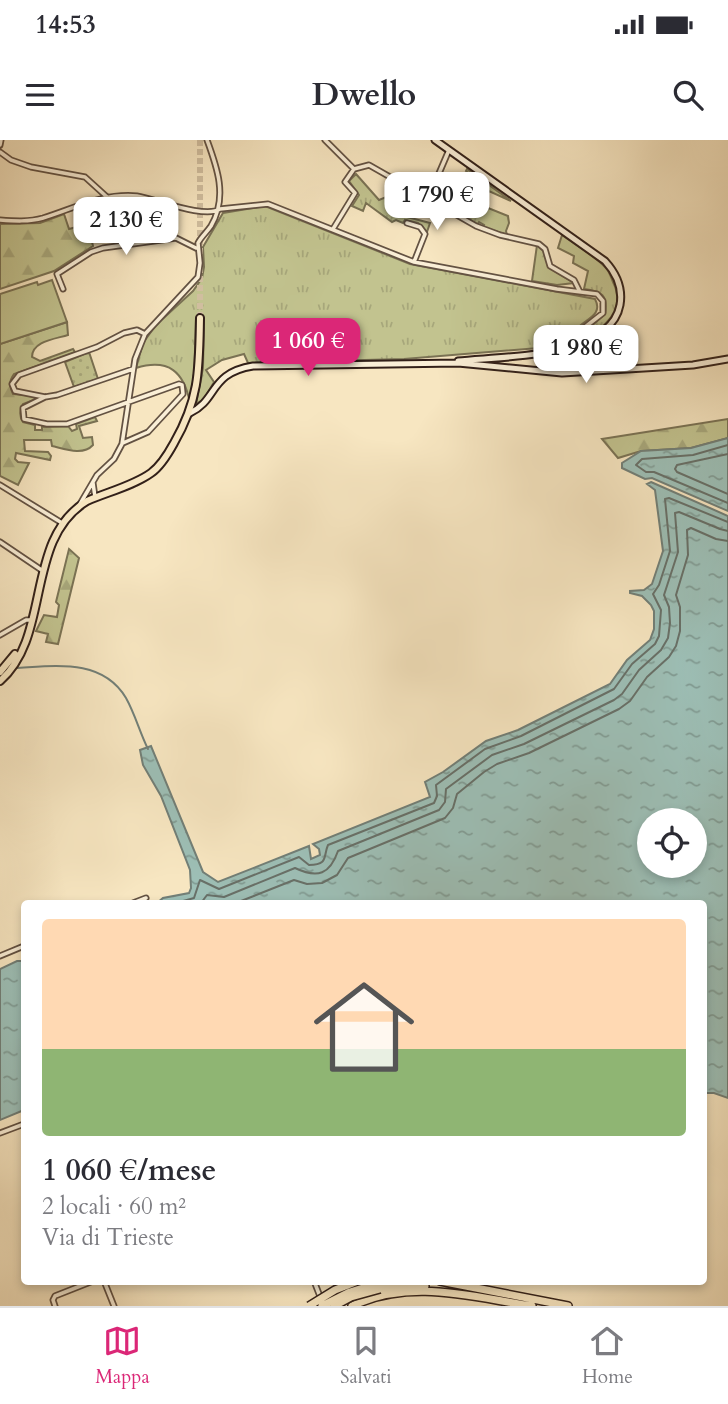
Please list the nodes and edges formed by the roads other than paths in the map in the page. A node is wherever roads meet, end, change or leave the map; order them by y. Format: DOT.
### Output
graph roads {
  1 [pos="207,140"];
  2 [pos="326,140"];
  3 [pos="435,140"];
  4 [pos="449,150"];
  5 [pos="0,152"];
  6 [pos="355,169"];
  7 [pos="107,197"];
  8 [pos="428,199"];
  9 [pos="216,212"];
  10 [pos="0,220"];
  11 [pos="407,223"];
  12 [pos="333,230"];
  13 [pos="197,248"];
  14 [pos="414,262"];
  15 [pos="62,289"];
  16 [pos="580,292"];
  17 [pos="200,318"];
  18 [pos="145,334"];
  19 [pos="579,345"];
  20 [pos="728,359"];
  21 [pos="440,363"];
  22 [pos="133,369"];
  23 [pos="45,397"];
  24 [pos="130,402"];
  25 [pos="190,413"];
  26 [pos="122,444"];
  27 [pos="93,481"];
  28 [pos="0,485"];
  29 [pos="95,497"];
  30 [pos="79,506"];
  31 [pos="64,524"];
  32 [pos="0,542"];
  33 [pos="43,571"];
  34 [pos="31,620"];
  35 [pos="0,635"];
  36 [pos="25,641"];
  37 [pos="0,672"];
  38 [pos="0,681"];
  39 [pos="146,898"];
  40 [pos="141,900"];
  41 [pos="21,947"];
  42 [pos="0,956"];
  43 [pos="21,1125"];
  44 [pos="0,1133"];
  45 [pos="83,1285"];
  46 [pos="106,1285"];
  47 [pos="316,1285"];
  48 [pos="347,1285"];
  49 [pos="352,1285"];
  50 [pos="355,1285"];
  51 [pos="466,1285"];
  52 [pos="467,1285"];
  53 [pos="379,1286"];
  54 [pos="472,1286"];
  55 [pos="54,1304"];
  56 [pos="114,1306"];
  57 [pos="309,1306"];
  58 [pos="324,1306"];
  59 [pos="336,1306"];
  60 [pos="352,1306"];
  61 [pos="532,1306"];
  62 [pos="540,1306"];
  63 [pos="568,1306"];
  1 -- 9 [label="street"];
  2 -- 6 [label="street"];
  3 -- 4 [label="street"];
  4 -- 8 [label="street"];
  4 -- 19 [label="street"];
  5 -- 7 [label="street"];
  6 -- 8 [label="street"];
  6 -- 12 [label="street"];
  7 -- 9 [label="street"];
  7 -- 10 [label="street"];
  8 -- 16 [label="street"];
  9 -- 12 [label="street"];
  9 -- 13 [label="street"];
  11 -- 14 [label="street"];
  12 -- 14 [label="street"];
  13 -- 15 [label="street"];
  13 -- 18 [label="street"];
  14 -- 16 [label="street"];
  16 -- 19 [label="street"];
  17 -- 25 [label="main road"];
  18 -- 22 [label="street"];
  18 -- 23 [label="street"];
  19 -- 21 [label="street"];
  20 -- 21 [label="street"];
  21 -- 25 [label="street"];
  22 -- 23 [label="street"];
  22 -- 24 [label="street"];
  23 -- 24 [label="street"];
  24 -- 26 [label="street"];
  24 -- 26 [label="street"];
  25 -- 29 [label="main road"];
  26 -- 27 [label="street"];
  27 -- 29 [label="street"];
  27 -- 30 [label="street"];
  28 -- 31 [label="street"];
  29 -- 30 [label="main road"];
  30 -- 31 [label="main road"];
  31 -- 33 [label="main road"];
  32 -- 33 [label="street"];
  33 -- 34 [label="main road"];
  34 -- 35 [label="street"];
  34 -- 36 [label="main road"];
  36 -- 37 [label="main road"];
  36 -- 38 [label="main road"];
  39 -- 40 [label="street"];
  41 -- 42 [label="street"];
  43 -- 44 [label="street"];
  45 -- 55 [label="street"];
  46 -- 56 [label="street"];
  47 -- 58 [label="street"];
  48 -- 57 [label="highway, bridge"];
  49 -- 58 [label="street"];
  50 -- 59 [label="street"];
  51 -- 54 [label="highway"];
  52 -- 54 [label="highway"];
  53 -- 58 [label="highway, bridge"];
  53 -- 59 [label="highway, bridge"];
  53 -- 62 [label="highway"];
  54 -- 63 [label="highway"];
  60 -- 61 [label="highway"];
}
